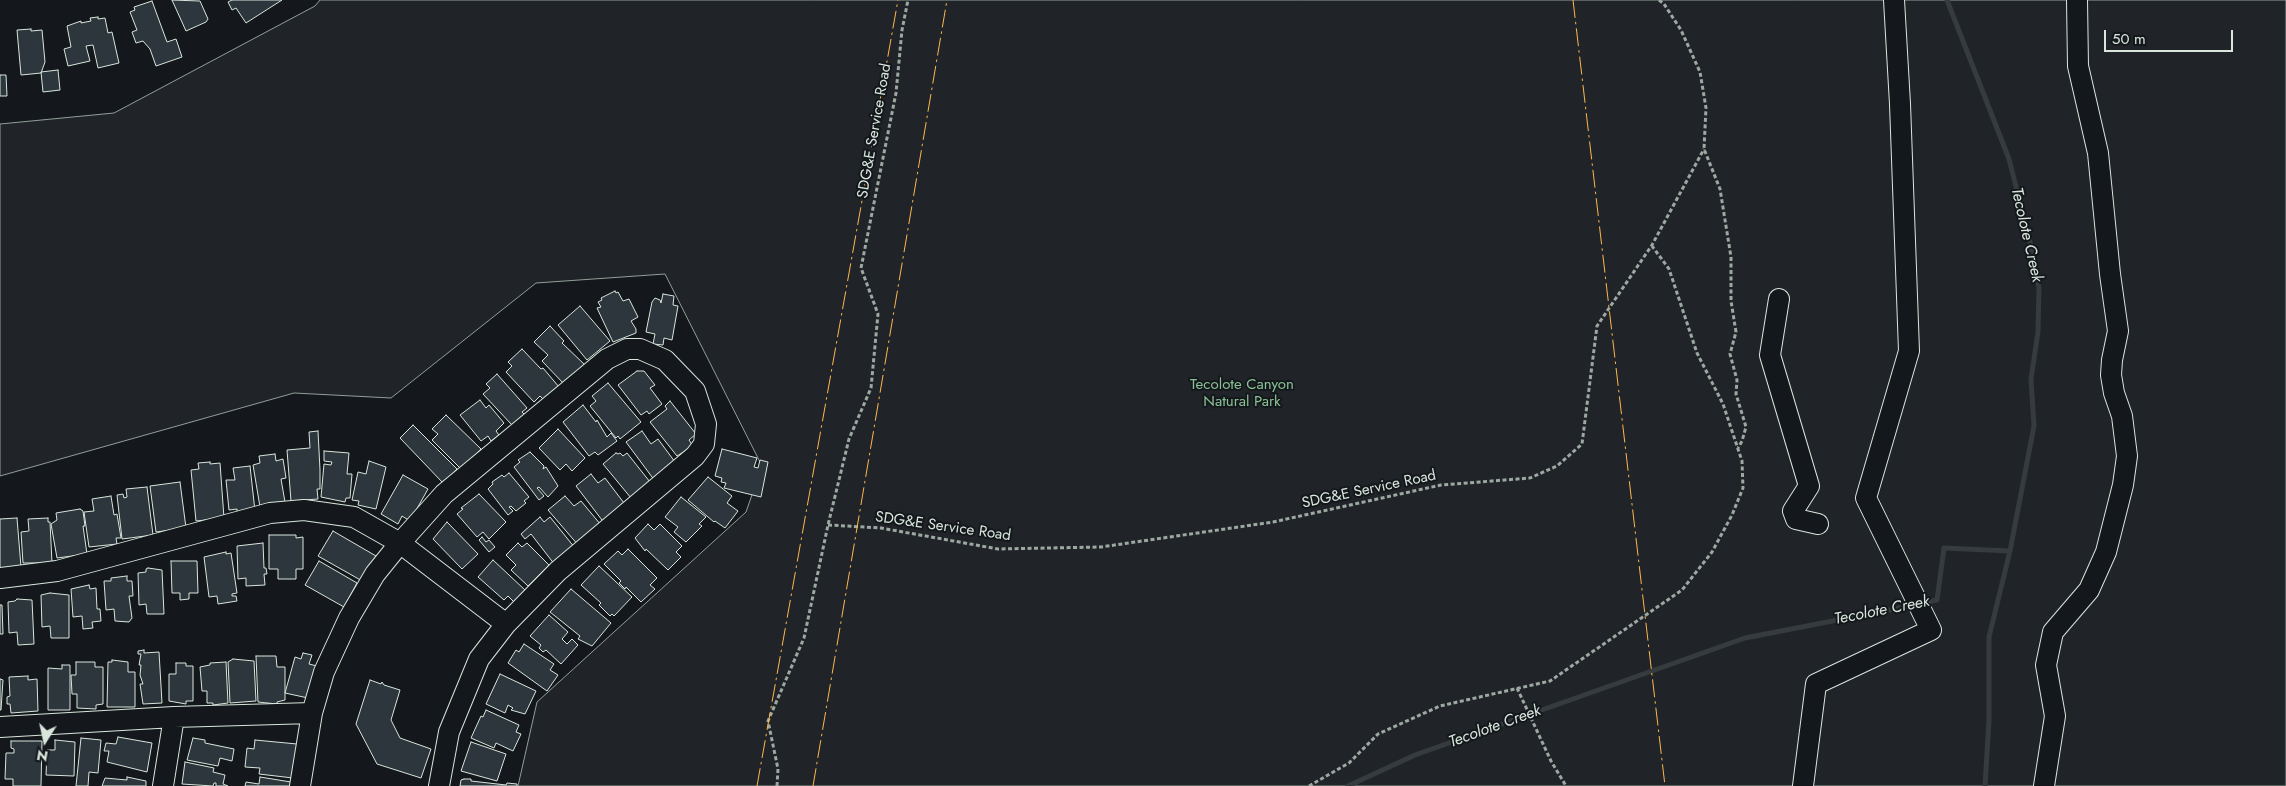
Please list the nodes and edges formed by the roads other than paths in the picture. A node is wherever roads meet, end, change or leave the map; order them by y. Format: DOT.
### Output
graph roads {
  1 [pos="1894,0"];
  2 [pos="2077,0"];
  3 [pos="1779,299"];
  4 [pos="1818,524"];
  5 [pos="400,543"];
  6 [pos="0,578"];
  7 [pos="506,624"];
  8 [pos="312,713"];
  9 [pos="174,717"];
  10 [pos="0,727"];
  11 [pos="163,786"];
  12 [pos="300,786"];
  13 [pos="439,786"];
  14 [pos="1803,786"];
  15 [pos="2044,786"];
  1 -- 14 [label="street"];
  2 -- 15 [label="street"];
  3 -- 4 [label="street"];
  5 -- 6 [label="street"];
  5 -- 7 [label="street"];
  5 -- 7 [label="street"];
  5 -- 8 [label="street"];
  7 -- 13 [label="street"];
  8 -- 9 [label="street"];
  8 -- 12 [label="street"];
  9 -- 10 [label="street"];
  9 -- 11 [label="street"];
}
